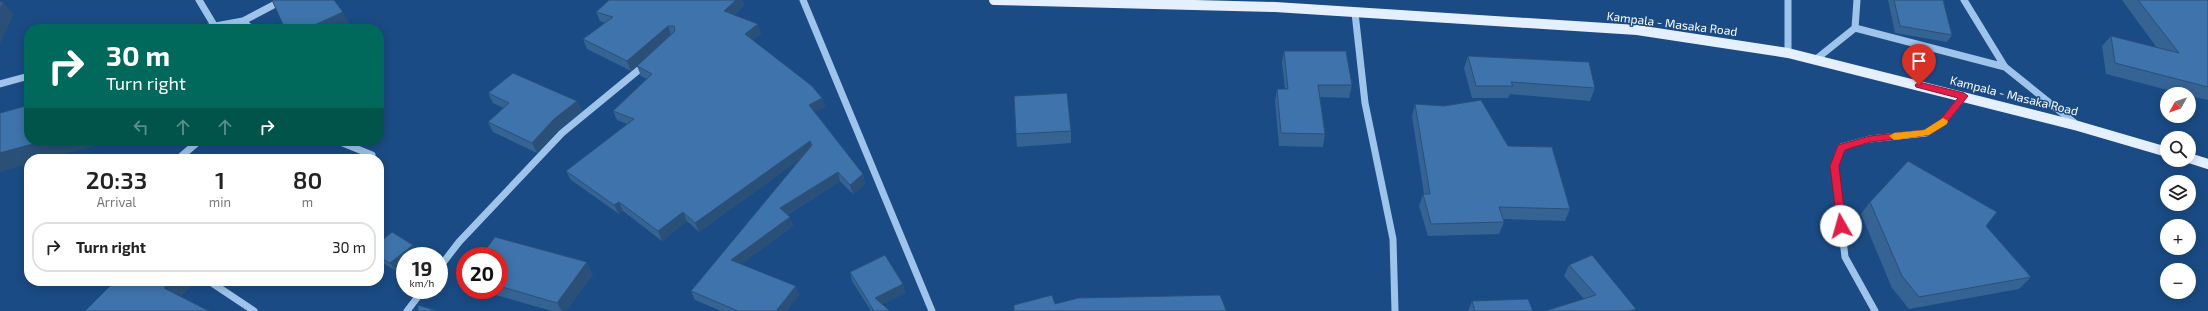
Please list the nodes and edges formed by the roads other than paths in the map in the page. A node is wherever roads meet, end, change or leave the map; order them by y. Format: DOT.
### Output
graph roads {
  1 [pos="199,0"];
  2 [pos="283,0"];
  3 [pos="803,0"];
  4 [pos="994,0"];
  5 [pos="1788,0"];
  6 [pos="1857,0"];
  7 [pos="1964,0"];
  8 [pos="1355,12"];
  9 [pos="243,21"];
  10 [pos="213,24"];
  11 [pos="221,24"];
  12 [pos="246,24"];
  13 [pos="1855,28"];
  14 [pos="1788,53"];
  15 [pos="651,60"];
  16 [pos="1815,60"];
  17 [pos="2005,67"];
  18 [pos="24,77"];
  19 [pos="0,84"];
  20 [pos="1964,96"];
  21 [pos="2078,126"];
  22 [pos="193,146"];
  23 [pos="350,146"];
  24 [pos="2160,150"];
  25 [pos="184,154"];
  26 [pos="370,154"];
  27 [pos="2196,160"];
  28 [pos="2208,164"];
  29 [pos="448,256"];
  30 [pos="216,286"];
  31 [pos="416,299"];
  32 [pos="254,311"];
  33 [pos="407,311"];
  34 [pos="932,311"];
  35 [pos="1395,311"];
  36 [pos="1874,311"];
  1 -- 10 [label="street"];
  2 -- 9 [label="street"];
  3 -- 34 [label="street"];
  4 -- 8 [label="main road, Kampala - Masaka Road"];
  5 -- 14 [label="street"];
  6 -- 13 [label="street"];
  7 -- 17 [label="street"];
  8 -- 14 [label="main road, Kampala - Masaka Road"];
  8 -- 35 [label="street"];
  9 -- 11 [label="street"];
  9 -- 12 [label="street"];
  13 -- 16 [label="street"];
  13 -- 17 [label="street"];
  14 -- 16 [label="main road, Kampala - Masaka Road"];
  15 -- 29 [label="street"];
  16 -- 20 [label="main road, Kampala - Masaka Road"];
  17 -- 21 [label="street"];
  18 -- 19 [label="street"];
  20 -- 21 [label="main road, Kampala - Masaka Road"];
  20 -- 36 [label="street"];
  21 -- 24 [label="main road, Kampala - Masaka Road"];
  22 -- 25 [label="street"];
  23 -- 26 [label="street"];
  27 -- 28 [label="main road"];
  30 -- 32 [label="street"];
  31 -- 33 [label="street"];
}
